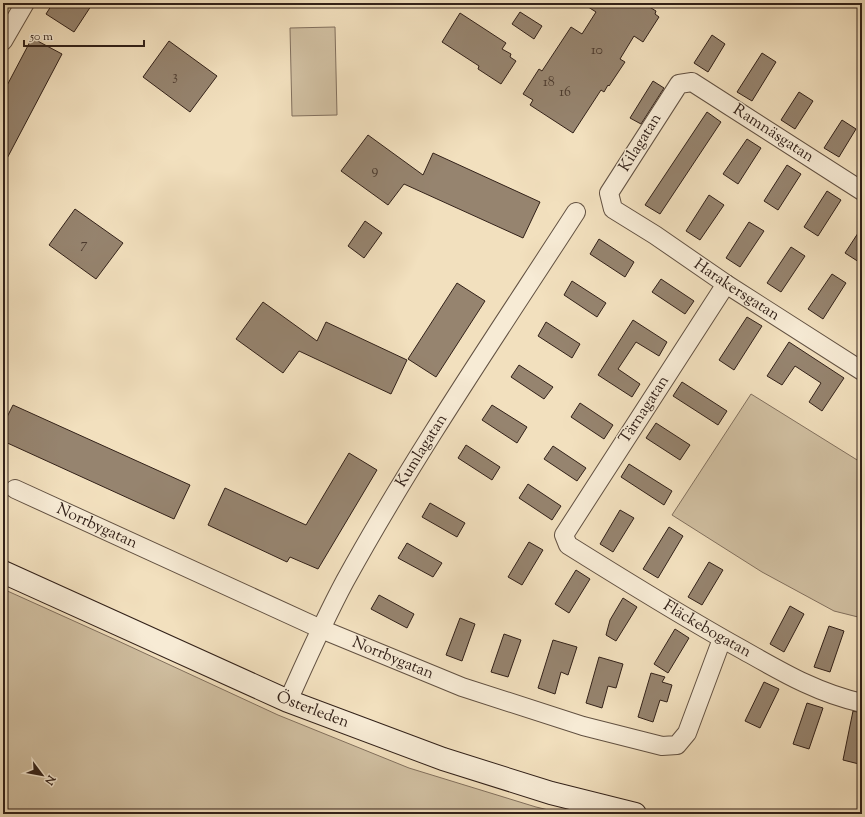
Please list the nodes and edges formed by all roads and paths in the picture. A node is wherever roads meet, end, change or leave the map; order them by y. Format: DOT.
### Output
graph roads {
  1 [pos="25,3"];
  2 [pos="3,41"];
  3 [pos="683,83"];
  4 [pos="862,191"];
  5 [pos="613,207"];
  6 [pos="576,212"];
  7 [pos="726,284"];
  8 [pos="862,371"];
  9 [pos="15,489"];
  10 [pos="564,535"];
  11 [pos="3,572"];
  12 [pos="321,629"];
  13 [pos="722,639"];
  14 [pos="288,701"];
  15 [pos="862,703"];
  16 [pos="635,814"];
  1 -- 2 [label="street"];
  3 -- 4 [label="street, Ramnäsgatan"];
  3 -- 5 [label="street, Kilagatan"];
  5 -- 7 [label="street, Harakersgatan"];
  6 -- 12 [label="street, Kumlagatan"];
  7 -- 8 [label="street, Harakersgatan"];
  7 -- 10 [label="street, Tärnagatan"];
  9 -- 12 [label="street, Norrbygatan"];
  10 -- 13 [label="street, Fläckebogatan"];
  11 -- 14 [label="main road, Österleden"];
  12 -- 13 [label="street, Norrbygatan"];
  12 -- 14 [label="street, Kumlagatan"];
  13 -- 15 [label="street, Fläckebogatan"];
  14 -- 16 [label="main road, Österleden"];
}
